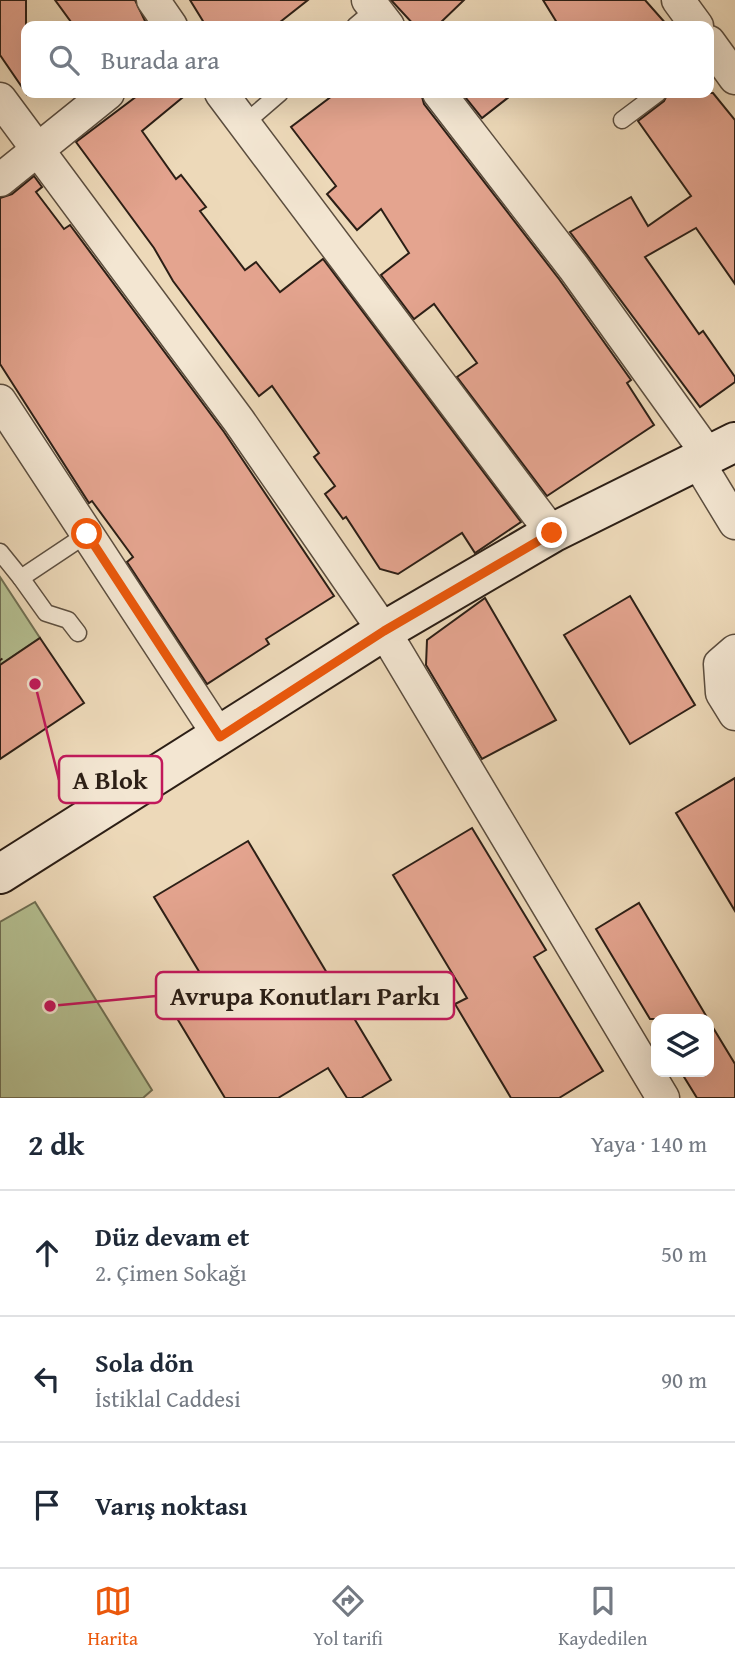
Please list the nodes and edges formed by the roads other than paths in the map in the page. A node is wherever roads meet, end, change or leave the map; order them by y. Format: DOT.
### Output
graph roads {
  1 [pos="153,0"];
  2 [pos="678,0"];
  3 [pos="168,21"];
  4 [pos="692,21"];
  5 [pos="714,51"];
  6 [pos="735,78"];
  7 [pos="102,98"];
  8 [pos="225,98"];
  9 [pos="274,98"];
  10 [pos="443,98"];
  11 [pos="651,98"];
  12 [pos="0,99"];
  13 [pos="622,120"];
  14 [pos="244,124"];
  15 [pos="39,151"];
  16 [pos="0,180"];
  17 [pos="0,401"];
  18 [pos="714,454"];
  19 [pos="735,523"];
  20 [pos="552,533"];
  21 [pos="87,534"];
  22 [pos="0,552"];
  23 [pos="21,578"];
  24 [pos="384,631"];
  25 [pos="78,633"];
  26 [pos="735,651"];
  27 [pos="735,714"];
  28 [pos="220,737"];
  29 [pos="0,874"];
  30 [pos="663,1098"];
  1 -- 3 [label="street"];
  2 -- 4 [label="street"];
  5 -- 6 [label="street"];
  7 -- 15 [label="street"];
  8 -- 14 [label="street"];
  9 -- 14 [label="lane"];
  10 -- 18 [label="street"];
  11 -- 13 [label="lane"];
  12 -- 15 [label="street"];
  14 -- 20 [label="street"];
  15 -- 16 [label="street"];
  15 -- 24 [label="street"];
  17 -- 21 [label="street"];
  18 -- 19 [label="street"];
  18 -- 20 [label="street"];
  20 -- 24 [label="street"];
  21 -- 23 [label="lane"];
  21 -- 28 [label="street"];
  22 -- 23 [label="lane"];
  23 -- 25 [label="lane"];
  24 -- 28 [label="street"];
  24 -- 30 [label="street"];
  26 -- 27 [label="street"];
  28 -- 29 [label="street"];
}
